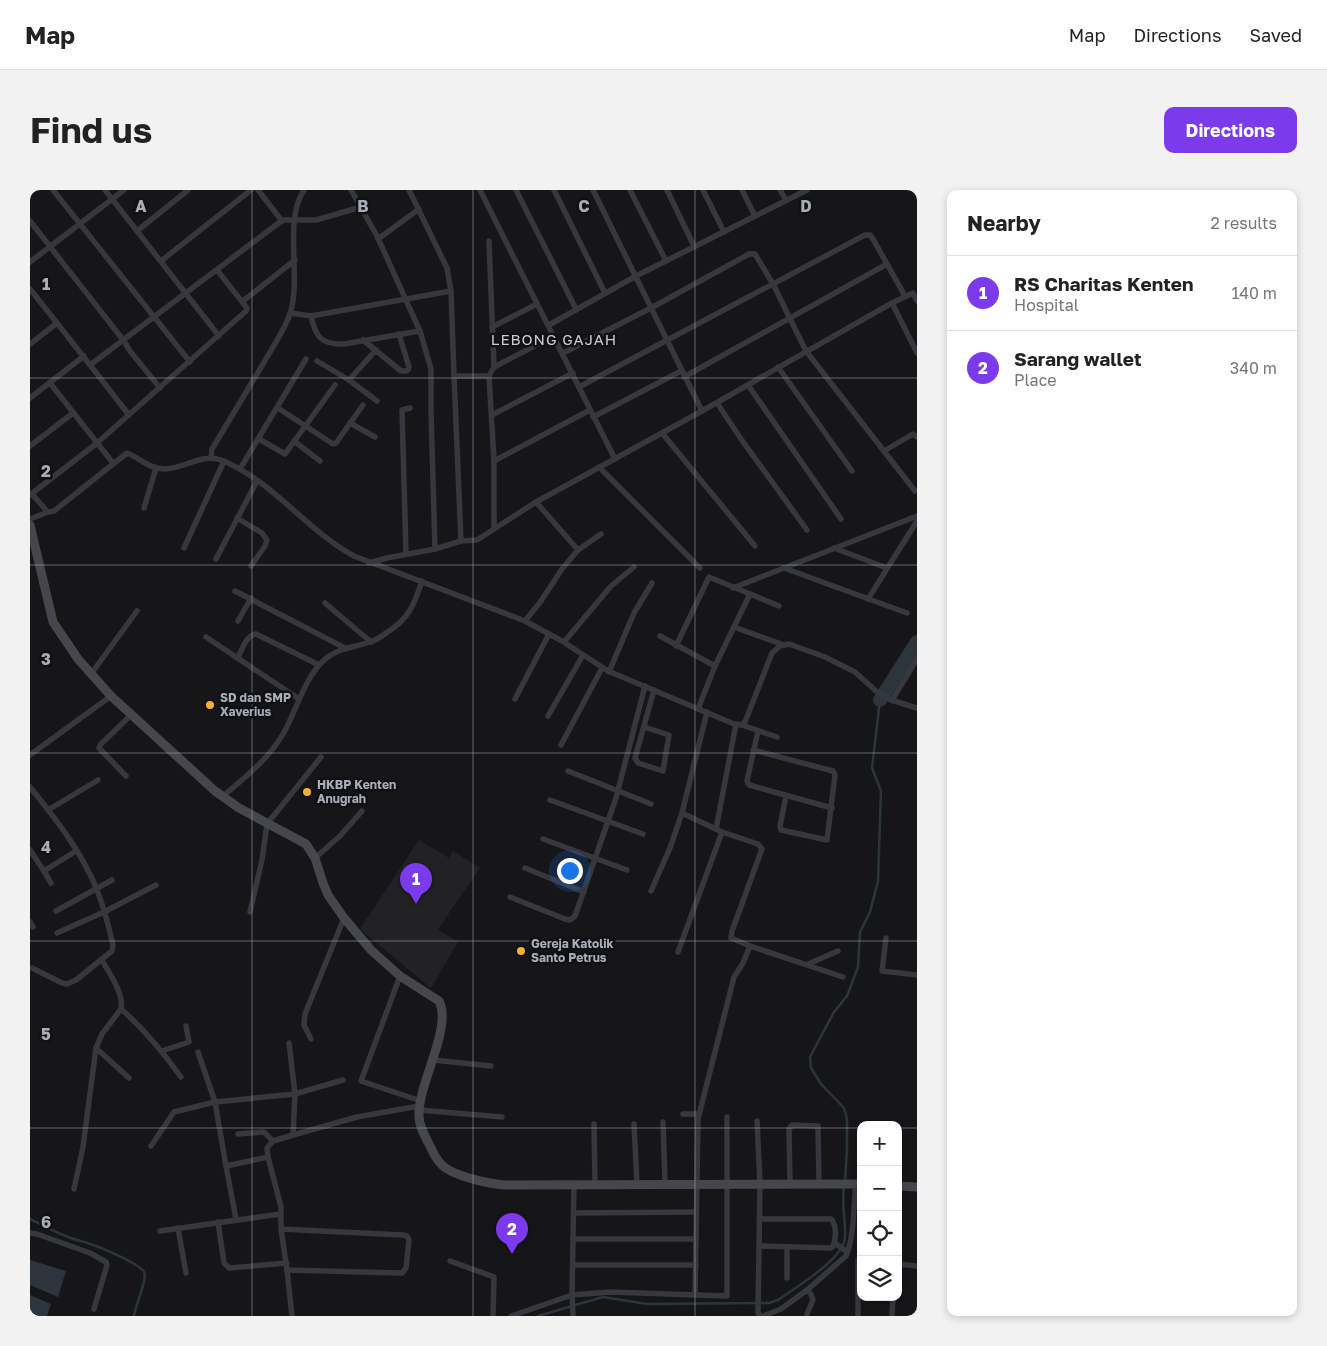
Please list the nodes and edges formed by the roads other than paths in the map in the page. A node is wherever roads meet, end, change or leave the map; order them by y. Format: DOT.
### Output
graph roads {
  1 [pos="53,190"];
  2 [pos="104,190"];
  3 [pos="124,190"];
  4 [pos="188,190"];
  5 [pos="252,190"];
  6 [pos="258,190"];
  7 [pos="304,190"];
  8 [pos="351,190"];
  9 [pos="409,190"];
  10 [pos="480,190"];
  11 [pos="516,190"];
  12 [pos="554,190"];
  13 [pos="593,190"];
  14 [pos="630,190"];
  15 [pos="666,190"];
  16 [pos="703,190"];
  17 [pos="742,190"];
  18 [pos="780,190"];
  19 [pos="807,190"];
  20 [pos="112,199"];
  21 [pos="786,200"];
  22 [pos="361,207"];
  23 [pos="419,209"];
  24 [pos="755,216"];
  25 [pos="282,220"];
  26 [pos="294,220"];
  27 [pos="30,221"];
  28 [pos="80,224"];
  29 [pos="136,231"];
  30 [pos="724,232"];
  31 [pos="378,239"];
  32 [pos="489,241"];
  33 [pos="50,246"];
  34 [pos="694,246"];
  35 [pos="295,260"];
  36 [pos="666,261"];
  37 [pos="30,262"];
  38 [pos="160,262"];
  39 [pos="887,264"];
  40 [pos="218,270"];
  41 [pos="636,276"];
  42 [pos="773,284"];
  43 [pos="30,289"];
  44 [pos="451,290"];
  45 [pos="915,291"];
  46 [pos="605,293"];
  47 [pos="186,294"];
  48 [pos="905,296"];
  49 [pos="405,299"];
  50 [pos="243,301"];
  51 [pos="917,301"];
  52 [pos="892,303"];
  53 [pos="537,304"];
  54 [pos="651,308"];
  55 [pos="576,309"];
  56 [pos="290,313"];
  57 [pos="312,316"];
  58 [pos="790,317"];
  59 [pos="154,318"];
  60 [pos="57,323"];
  61 [pos="549,325"];
  62 [pos="492,327"];
  63 [pos="420,331"];
  64 [pos="398,334"];
  65 [pos="219,336"];
  66 [pos="554,336"];
  67 [pos="363,340"];
  68 [pos="124,341"];
  69 [pos="667,341"];
  70 [pos="30,344"];
  71 [pos="376,350"];
  72 [pos="806,351"];
  73 [pos="563,353"];
  74 [pos="917,353"];
  75 [pos="84,356"];
  76 [pos="306,359"];
  77 [pos="317,361"];
  78 [pos="190,362"];
  79 [pos="90,365"];
  80 [pos="494,367"];
  81 [pos="778,367"];
  82 [pos="573,373"];
  83 [pos="683,374"];
  84 [pos="454,376"];
  85 [pos="489,376"];
  86 [pos="349,380"];
  87 [pos="50,383"];
  88 [pos="748,384"];
  89 [pos="335,385"];
  90 [pos="580,387"];
  91 [pos="160,388"];
  92 [pos="30,398"];
  93 [pos="378,400"];
  94 [pos="717,403"];
  95 [pos="363,405"];
  96 [pos="278,408"];
  97 [pos="410,408"];
  98 [pos="590,410"];
  99 [pos="702,411"];
  100 [pos="73,413"];
  101 [pos="492,414"];
  102 [pos="129,415"];
  103 [pos="593,416"];
  104 [pos="350,423"];
  105 [pos="305,426"];
  106 [pos="662,433"];
  107 [pos="375,437"];
  108 [pos="917,437"];
  109 [pos="259,438"];
  110 [pos="294,441"];
  111 [pos="97,443"];
  112 [pos="30,446"];
  113 [pos="884,451"];
  114 [pos="211,458"];
  115 [pos="615,459"];
  116 [pos="320,461"];
  117 [pos="494,461"];
  118 [pos="224,462"];
  119 [pos="113,463"];
  120 [pos="599,467"];
  121 [pos="156,468"];
  122 [pos="240,469"];
  123 [pos="852,470"];
  124 [pos="257,481"];
  125 [pos="915,491"];
  126 [pos="31,494"];
  127 [pos="536,502"];
  128 [pos="144,508"];
  129 [pos="48,512"];
  130 [pos="917,516"];
  131 [pos="237,518"];
  132 [pos="30,519"];
  133 [pos="841,519"];
  134 [pos="917,520"];
  135 [pos="30,525"];
  136 [pos="494,529"];
  137 [pos="807,530"];
  138 [pos="601,534"];
  139 [pos="461,541"];
  140 [pos="756,546"];
  141 [pos="184,548"];
  142 [pos="834,548"];
  143 [pos="435,549"];
  144 [pos="578,550"];
  145 [pos="406,554"];
  146 [pos="216,559"];
  147 [pos="369,563"];
  148 [pos="251,566"];
  149 [pos="634,567"];
  150 [pos="700,568"];
  151 [pos="784,568"];
  152 [pos="887,568"];
  153 [pos="422,581"];
  154 [pos="652,583"];
  155 [pos="733,588"];
  156 [pos="235,591"];
  157 [pos="750,594"];
  158 [pos="251,598"];
  159 [pos="868,599"];
  160 [pos="325,603"];
  161 [pos="779,606"];
  162 [pos="136,611"];
  163 [pos="906,613"];
  164 [pos="238,621"];
  165 [pos="525,621"];
  166 [pos="734,627"];
  167 [pos="549,634"];
  168 [pos="660,636"];
  169 [pos="206,637"];
  170 [pos="371,642"];
  171 [pos="564,642"];
  172 [pos="784,644"];
  173 [pos="676,646"];
  174 [pos="345,648"];
  175 [pos="583,655"];
  176 [pos="238,658"];
  177 [pos="917,659"];
  178 [pos="320,665"];
  179 [pos="715,666"];
  180 [pos="602,668"];
  181 [pos="609,672"];
  182 [pos="91,674"];
  183 [pos="645,686"];
  184 [pos="654,690"];
  185 [pos="111,696"];
  186 [pos="299,699"];
  187 [pos="515,699"];
  188 [pos="892,700"];
  189 [pos="917,708"];
  190 [pos="698,709"];
  191 [pos="707,712"];
  192 [pos="131,715"];
  193 [pos="548,716"];
  194 [pos="739,725"];
  195 [pos="644,726"];
  196 [pos="758,731"];
  197 [pos="777,737"];
  198 [pos="561,745"];
  199 [pos="753,750"];
  200 [pos="30,755"];
  201 [pos="321,757"];
  202 [pos="568,771"];
  203 [pos="126,776"];
  204 [pos="98,780"];
  205 [pos="30,787"];
  206 [pos="618,790"];
  207 [pos="786,796"];
  208 [pos="222,797"];
  209 [pos="550,800"];
  210 [pos="651,804"];
  211 [pos="832,808"];
  212 [pos="48,810"];
  213 [pos="362,811"];
  214 [pos="682,813"];
  215 [pos="608,822"];
  216 [pos="266,824"];
  217 [pos="716,829"];
  218 [pos="722,832"];
  219 [pos="643,834"];
  220 [pos="543,839"];
  221 [pos="30,850"];
  222 [pos="76,851"];
  223 [pos="315,858"];
  224 [pos="595,858"];
  225 [pos="525,868"];
  226 [pos="627,870"];
  227 [pos="44,871"];
  228 [pos="112,880"];
  229 [pos="51,883"];
  230 [pos="156,885"];
  231 [pos="97,890"];
  232 [pos="651,890"];
  233 [pos="584,892"];
  234 [pos="510,897"];
  235 [pos="56,911"];
  236 [pos="104,912"];
  237 [pos="250,912"];
  238 [pos="344,918"];
  239 [pos="57,933"];
  240 [pos="886,938"];
  241 [pos="750,946"];
  242 [pos="838,951"];
  243 [pos="678,952"];
  244 [pos="102,960"];
  245 [pos="807,964"];
  246 [pos="32,968"];
  247 [pos="917,975"];
  248 [pos="400,976"];
  249 [pos="843,977"];
  250 [pos="121,1009"];
  251 [pos="186,1026"];
  252 [pos="311,1039"];
  253 [pos="289,1043"];
  254 [pos="96,1048"];
  255 [pos="162,1051"];
  256 [pos="198,1052"];
  257 [pos="433,1060"];
  258 [pos="491,1066"];
  259 [pos="182,1077"];
  260 [pos="129,1078"];
  261 [pos="343,1080"];
  262 [pos="295,1094"];
  263 [pos="215,1102"];
  264 [pos="419,1105"];
  265 [pos="683,1114"];
  266 [pos="699,1114"];
  267 [pos="502,1117"];
  268 [pos="727,1117"];
  269 [pos="757,1121"];
  270 [pos="663,1122"];
  271 [pos="594,1124"];
  272 [pos="634,1124"];
  273 [pos="238,1134"];
  274 [pos="293,1135"];
  275 [pos="273,1141"];
  276 [pos="151,1146"];
  277 [pos="268,1157"];
  278 [pos="226,1166"];
  279 [pos="760,1183"];
  280 [pos="790,1183"];
  281 [pos="819,1183"];
  282 [pos="595,1184"];
  283 [pos="637,1184"];
  284 [pos="665,1184"];
  285 [pos="697,1184"];
  286 [pos="728,1184"];
  287 [pos="857,1184"];
  288 [pos="574,1185"];
  289 [pos="902,1186"];
  290 [pos="917,1187"];
  291 [pos="74,1189"];
  292 [pos="695,1212"];
  293 [pos="574,1213"];
  294 [pos="280,1214"];
  295 [pos="236,1219"];
  296 [pos="759,1219"];
  297 [pos="218,1222"];
  298 [pos="178,1228"];
  299 [pos="281,1229"];
  300 [pos="160,1230"];
  301 [pos="30,1234"];
  302 [pos="573,1239"];
  303 [pos="696,1239"];
  304 [pos="836,1244"];
  305 [pos="759,1246"];
  306 [pos="787,1247"];
  307 [pos="846,1252"];
  308 [pos="857,1259"];
  309 [pos="450,1261"];
  310 [pos="902,1264"];
  311 [pos="696,1265"];
  312 [pos="287,1266"];
  313 [pos="573,1266"];
  314 [pos="917,1266"];
  315 [pos="186,1273"];
  316 [pos="787,1278"];
  317 [pos="807,1290"];
  318 [pos="695,1294"];
  319 [pos="572,1297"];
  320 [pos="858,1301"];
  321 [pos="893,1301"];
  322 [pos="94,1308"];
  323 [pos="573,1314"];
  324 [pos="759,1314"];
  325 [pos="807,1314"];
  326 [pos="292,1316"];
  327 [pos="493,1316"];
  328 [pos="511,1316"];
  329 [pos="858,1316"];
  330 [pos="892,1316"];
  1 -- 28 [label="street"];
  2 -- 20 [label="street"];
  3 -- 20 [label="street"];
  4 -- 29 [label="street"];
  5 -- 38 [label="street"];
  6 -- 25 [label="street"];
  7 -- 26 [label="street"];
  8 -- 22 [label="street"];
  9 -- 23 [label="street"];
  10 -- 53 [label="street"];
  11 -- 55 [label="street"];
  12 -- 46 [label="street"];
  13 -- 41 [label="street"];
  14 -- 36 [label="street"];
  15 -- 34 [label="street"];
  16 -- 30 [label="street"];
  17 -- 24 [label="street"];
  18 -- 21 [label="street"];
  19 -- 21 [label="street"];
  20 -- 28 [label="street"];
  20 -- 29 [label="street"];
  21 -- 24 [label="street"];
  22 -- 26 [label="street"];
  22 -- 31 [label="street"];
  23 -- 31 [label="street"];
  23 -- 44 [label="street"];
  24 -- 30 [label="street"];
  25 -- 26 [label="street"];
  25 -- 40 [label="street"];
  26 -- 35 [label="street"];
  27 -- 33 [label="street"];
  28 -- 33 [label="street"];
  28 -- 59 [label="street"];
  29 -- 38 [label="street"];
  30 -- 34 [label="street"];
  31 -- 49 [label="street"];
  32 -- 62 [label="street"];
  33 -- 37 [label="street"];
  33 -- 68 [label="street"];
  34 -- 36 [label="street"];
  35 -- 50 [label="street"];
  35 -- 56 [label="street"];
  36 -- 41 [label="street"];
  38 -- 47 [label="street"];
  39 -- 42 [label="street"];
  39 -- 48 [label="street"];
  39 -- 58 [label="street"];
  40 -- 47 [label="street"];
  40 -- 50 [label="street"];
  41 -- 46 [label="street"];
  41 -- 54 [label="street"];
  42 -- 54 [label="street"];
  42 -- 58 [label="street"];
  42 -- 69 [label="street"];
  43 -- 60 [label="street"];
  44 -- 49 [label="street"];
  44 -- 84 [label="street"];
  45 -- 48 [label="street"];
  45 -- 51 [label="street"];
  46 -- 55 [label="street"];
  47 -- 59 [label="street"];
  47 -- 65 [label="street"];
  48 -- 52 [label="street"];
  49 -- 57 [label="street"];
  49 -- 63 [label="street"];
  50 -- 65 [label="street"];
  52 -- 72 [label="street"];
  52 -- 74 [label="street"];
  53 -- 61 [label="street"];
  53 -- 62 [label="street"];
  54 -- 69 [label="street"];
  54 -- 73 [label="street"];
  55 -- 61 [label="street"];
  56 -- 57 [label="street"];
  56 -- 114 [label="street"];
  57 -- 67 [label="street"];
  58 -- 72 [label="street"];
  58 -- 83 [label="street"];
  59 -- 68 [label="street"];
  59 -- 78 [label="street"];
  60 -- 70 [label="street"];
  60 -- 75 [label="street"];
  61 -- 66 [label="street"];
  62 -- 80 [label="street"];
  63 -- 64 [label="street"];
  63 -- 143 [label="street"];
  64 -- 67 [label="street"];
  64 -- 71 [label="street"];
  65 -- 78 [label="street"];
  66 -- 73 [label="street"];
  66 -- 80 [label="street"];
  67 -- 71 [label="street"];
  68 -- 79 [label="street"];
  68 -- 91 [label="street"];
  69 -- 83 [label="street"];
  69 -- 90 [label="street"];
  71 -- 86 [label="street"];
  72 -- 81 [label="street"];
  72 -- 113 [label="street"];
  73 -- 82 [label="street"];
  75 -- 79 [label="street"];
  75 -- 87 [label="street"];
  76 -- 96 [label="street"];
  77 -- 86 [label="street"];
  78 -- 91 [label="street"];
  79 -- 102 [label="street"];
  80 -- 85 [label="street"];
  81 -- 88 [label="street"];
  81 -- 123 [label="street"];
  82 -- 90 [label="street"];
  82 -- 101 [label="street"];
  83 -- 99 [label="street"];
  83 -- 103 [label="street"];
  84 -- 85 [label="street"];
  84 -- 139 [label="street"];
  85 -- 101 [label="street"];
  86 -- 93 [label="street"];
  87 -- 92 [label="street"];
  87 -- 100 [label="street"];
  88 -- 94 [label="street"];
  88 -- 133 [label="street"];
  89 -- 105 [label="street"];
  90 -- 98 [label="street"];
  91 -- 102 [label="street"];
  94 -- 99 [label="street"];
  94 -- 137 [label="street"];
  95 -- 104 [label="street"];
  96 -- 105 [label="street"];
  96 -- 109 [label="street"];
  97 -- 145 [label="street"];
  98 -- 103 [label="street"];
  98 -- 117 [label="street"];
  99 -- 106 [label="street"];
  100 -- 111 [label="street"];
  100 -- 112 [label="street"];
  101 -- 117 [label="street"];
  102 -- 111 [label="street"];
  103 -- 115 [label="street"];
  104 -- 105 [label="street"];
  104 -- 107 [label="street"];
  105 -- 110 [label="street"];
  106 -- 115 [label="street"];
  106 -- 140 [label="street"];
  108 -- 113 [label="street"];
  109 -- 110 [label="street"];
  109 -- 122 [label="street"];
  110 -- 116 [label="street"];
  111 -- 119 [label="street"];
  111 -- 126 [label="street"];
  113 -- 125 [label="street"];
  114 -- 118 [label="street"];
  114 -- 121 [label="street"];
  115 -- 120 [label="street"];
  117 -- 136 [label="street"];
  118 -- 122 [label="street"];
  118 -- 141 [label="street"];
  119 -- 121 [label="street"];
  119 -- 129 [label="street"];
  120 -- 127 [label="street"];
  120 -- 150 [label="street"];
  121 -- 128 [label="street"];
  122 -- 124 [label="street"];
  124 -- 131 [label="street"];
  124 -- 147 [label="street"];
  126 -- 129 [label="street"];
  127 -- 136 [label="street"];
  127 -- 144 [label="street"];
  129 -- 132 [label="street"];
  130 -- 142 [label="street"];
  131 -- 146 [label="street"];
  131 -- 148 [label="street"];
  134 -- 152 [label="street"];
  135 -- 182 [label="street"];
  136 -- 139 [label="street"];
  138 -- 144 [label="street"];
  139 -- 143 [label="street"];
  142 -- 151 [label="street"];
  142 -- 152 [label="street"];
  143 -- 145 [label="street"];
  144 -- 165 [label="street"];
  145 -- 147 [label="street"];
  147 -- 153 [label="street"];
  149 -- 171 [label="street"];
  151 -- 155 [label="street"];
  151 -- 159 [label="street"];
  152 -- 159 [label="street"];
  153 -- 165 [label="street"];
  153 -- 170 [label="street"];
  154 -- 181 [label="street"];
  155 -- 157 [label="street"];
  155 -- 173 [label="street"];
  156 -- 158 [label="street"];
  157 -- 161 [label="street"];
  157 -- 166 [label="street"];
  158 -- 164 [label="street"];
  158 -- 174 [label="street"];
  159 -- 163 [label="street"];
  160 -- 170 [label="street"];
  162 -- 182 [label="street"];
  165 -- 167 [label="street"];
  166 -- 172 [label="street"];
  166 -- 179 [label="street"];
  167 -- 171 [label="street"];
  167 -- 187 [label="street"];
  168 -- 173 [label="street"];
  169 -- 176 [label="street"];
  170 -- 174 [label="street"];
  171 -- 175 [label="street"];
  172 -- 188 [label="street"];
  172 -- 194 [label="street"];
  173 -- 179 [label="street"];
  174 -- 178 [label="street"];
  175 -- 180 [label="street"];
  175 -- 193 [label="street"];
  176 -- 178 [label="street"];
  176 -- 186 [label="street"];
  177 -- 188 [label="street"];
  178 -- 186 [label="street"];
  179 -- 190 [label="street"];
  180 -- 181 [label="street"];
  180 -- 198 [label="street"];
  181 -- 183 [label="street"];
  182 -- 185 [label="street"];
  183 -- 184 [label="street"];
  183 -- 206 [label="street"];
  184 -- 190 [label="street"];
  184 -- 195 [label="street"];
  185 -- 192 [label="street"];
  185 -- 200 [label="street"];
  186 -- 208 [label="street"];
  188 -- 189 [label="street"];
  190 -- 191 [label="street"];
  191 -- 194 [label="street"];
  191 -- 214 [label="street"];
  192 -- 203 [label="street"];
  192 -- 208 [label="street"];
  194 -- 196 [label="street"];
  194 -- 217 [label="street"];
  195 -- 195 [label="street"];
  196 -- 197 [label="street"];
  196 -- 199 [label="street"];
  199 -- 207 [label="street"];
  199 -- 211 [label="street"];
  201 -- 216 [label="street"];
  202 -- 206 [label="street"];
  204 -- 212 [label="street"];
  205 -- 212 [label="street"];
  206 -- 210 [label="street"];
  206 -- 215 [label="street"];
  207 -- 211 [label="street"];
  207 -- 211 [label="street"];
  208 -- 216 [label="street"];
  209 -- 215 [label="street"];
  212 -- 222 [label="street"];
  213 -- 223 [label="street"];
  214 -- 217 [label="street"];
  214 -- 232 [label="street"];
  215 -- 219 [label="street"];
  215 -- 224 [label="street"];
  216 -- 223 [label="street"];
  216 -- 237 [label="street"];
  217 -- 218 [label="street"];
  218 -- 241 [label="street"];
  218 -- 243 [label="street"];
  220 -- 224 [label="street"];
  221 -- 227 [label="street"];
  222 -- 227 [label="street"];
  222 -- 231 [label="street"];
  223 -- 238 [label="street"];
  224 -- 226 [label="street"];
  224 -- 233 [label="street"];
  225 -- 233 [label="street"];
  227 -- 229 [label="street"];
  228 -- 231 [label="street"];
  230 -- 236 [label="street"];
  231 -- 235 [label="street"];
  231 -- 236 [label="street"];
  233 -- 234 [label="street"];
  236 -- 239 [label="street"];
  236 -- 244 [label="street"];
  238 -- 248 [label="street"];
  238 -- 252 [label="street"];
  240 -- 247 [label="street"];
  241 -- 245 [label="street"];
  241 -- 266 [label="street"];
  242 -- 245 [label="street"];
  244 -- 246 [label="street"];
  244 -- 250 [label="street"];
  245 -- 249 [label="street"];
  248 -- 257 [label="street"];
  248 -- 264 [label="street"];
  250 -- 254 [label="street"];
  250 -- 255 [label="street"];
  251 -- 255 [label="street"];
  253 -- 262 [label="street"];
  254 -- 260 [label="street"];
  254 -- 291 [label="street"];
  255 -- 259 [label="street"];
  256 -- 263 [label="street"];
  257 -- 258 [label="street"];
  257 -- 264 [label="street"];
  261 -- 262 [label="street"];
  262 -- 263 [label="street"];
  262 -- 274 [label="street"];
  263 -- 276 [label="street"];
  263 -- 278 [label="street"];
  264 -- 267 [label="street"];
  264 -- 274 [label="street"];
  264 -- 288 [label="street"];
  265 -- 266 [label="street"];
  266 -- 285 [label="street"];
  268 -- 286 [label="street"];
  269 -- 279 [label="street"];
  270 -- 284 [label="street"];
  271 -- 282 [label="street"];
  272 -- 283 [label="street"];
  273 -- 275 [label="street"];
  274 -- 275 [label="street"];
  275 -- 277 [label="street"];
  277 -- 278 [label="street"];
  277 -- 294 [label="street"];
  278 -- 295 [label="street"];
  279 -- 280 [label="street"];
  279 -- 286 [label="street"];
  279 -- 296 [label="street"];
  280 -- 281 [label="street"];
  280 -- 281 [label="street"];
  281 -- 287 [label="street"];
  282 -- 283 [label="street"];
  282 -- 288 [label="street"];
  283 -- 284 [label="street"];
  284 -- 285 [label="street"];
  285 -- 286 [label="street"];
  285 -- 292 [label="street"];
  286 -- 318 [label="street"];
  287 -- 307 [label="street"];
  288 -- 293 [label="street"];
  289 -- 290 [label="street"];
  292 -- 293 [label="street"];
  292 -- 303 [label="street"];
  293 -- 302 [label="street"];
  294 -- 295 [label="street"];
  294 -- 299 [label="street"];
  295 -- 297 [label="street"];
  296 -- 304 [label="street"];
  296 -- 305 [label="street"];
  297 -- 298 [label="street"];
  297 -- 312 [label="street"];
  298 -- 300 [label="street"];
  298 -- 315 [label="street"];
  299 -- 312 [label="street"];
  299 -- 312 [label="street"];
  301 -- 322 [label="street"];
  302 -- 303 [label="street"];
  302 -- 313 [label="street"];
  303 -- 311 [label="street"];
  304 -- 306 [label="street"];
  304 -- 307 [label="street"];
  305 -- 306 [label="street"];
  305 -- 324 [label="street"];
  306 -- 316 [label="street"];
  307 -- 308 [label="street"];
  307 -- 317 [label="street"];
  309 -- 327 [label="street"];
  310 -- 314 [label="street"];
  311 -- 313 [label="street"];
  311 -- 318 [label="street"];
  312 -- 326 [label="street"];
  313 -- 319 [label="street"];
  317 -- 324 [label="street"];
  317 -- 325 [label="street"];
  318 -- 319 [label="street"];
  319 -- 323 [label="street"];
  319 -- 328 [label="street"];
  320 -- 329 [label="street"];
  321 -- 330 [label="street"];
}
